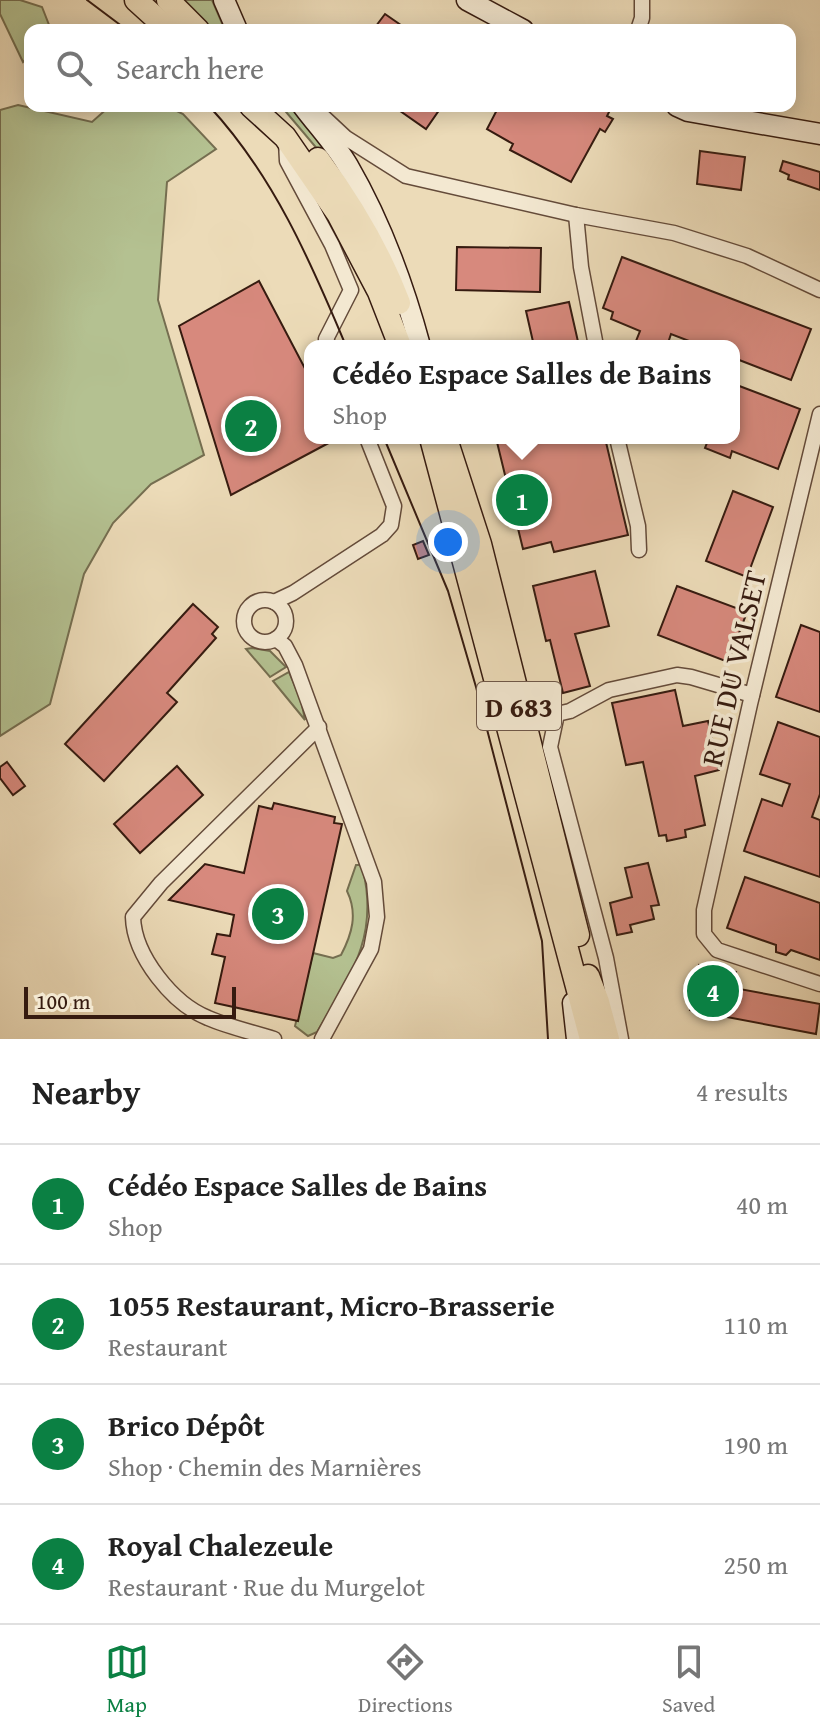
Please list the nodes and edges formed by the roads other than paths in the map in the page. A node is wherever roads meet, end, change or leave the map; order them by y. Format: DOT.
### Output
graph roads {
  1 [pos="136,0"];
  2 [pos="155,0"];
  3 [pos="168,0"];
  4 [pos="224,0"];
  5 [pos="467,0"];
  6 [pos="642,0"];
  7 [pos="162,24"];
  8 [pos="180,24"];
  9 [pos="192,24"];
  10 [pos="234,24"];
  11 [pos="512,24"];
  12 [pos="640,24"];
  13 [pos="258,112"];
  14 [pos="265,112"];
  15 [pos="280,112"];
  16 [pos="308,112"];
  17 [pos="318,112"];
  18 [pos="693,112"];
  19 [pos="820,134"];
  20 [pos="285,137"];
  21 [pos="576,215"];
  22 [pos="820,290"];
  23 [pos="326,340"];
  24 [pos="398,340"];
  25 [pos="414,340"];
  26 [pos="416,340"];
  27 [pos="595,340"];
  28 [pos="820,414"];
  29 [pos="369,444"];
  30 [pos="433,444"];
  31 [pos="448,444"];
  32 [pos="618,444"];
  33 [pos="639,550"];
  34 [pos="274,602"];
  35 [pos="276,639"];
  36 [pos="752,695"];
  37 [pos="319,727"];
  38 [pos="556,913"];
  39 [pos="588,976"];
  40 [pos="820,984"];
  41 [pos="274,1039"];
  42 [pos="322,1039"];
  43 [pos="577,1039"];
  44 [pos="591,1039"];
  45 [pos="601,1039"];
  46 [pos="608,1039"];
  47 [pos="621,1039"];
  1 -- 7 [label="main road"];
  2 -- 8 [label="main road"];
  3 -- 9 [label="main road"];
  4 -- 10 [label="main road"];
  5 -- 11 [label="main road"];
  6 -- 12 [label="street"];
  13 -- 20 [label="main road"];
  14 -- 20 [label="main road"];
  15 -- 25 [label="main road"];
  16 -- 26 [label="main road"];
  17 -- 21 [label="street"];
  18 -- 19 [label="main road"];
  20 -- 23 [label="street"];
  20 -- 24 [label="main road"];
  21 -- 22 [label="street"];
  21 -- 27 [label="street"];
  28 -- 36 [label="street, RUE DU VALSET"];
  29 -- 34 [label="street"];
  30 -- 38 [label="main road, D 683"];
  31 -- 39 [label="main road, D 683"];
  32 -- 33 [label="street"];
  34 -- 35 [label="street"];
  34 -- 35 [label="street"];
  35 -- 37 [label="street"];
  36 -- 40 [label="street, RUE DU VALSET"];
  36 -- 47 [label="street"];
  37 -- 41 [label="street"];
  37 -- 42 [label="street"];
  38 -- 43 [label="main road"];
  38 -- 44 [label="main road, D 683"];
  39 -- 45 [label="main road, D 683"];
  39 -- 46 [label="main road"];
}
